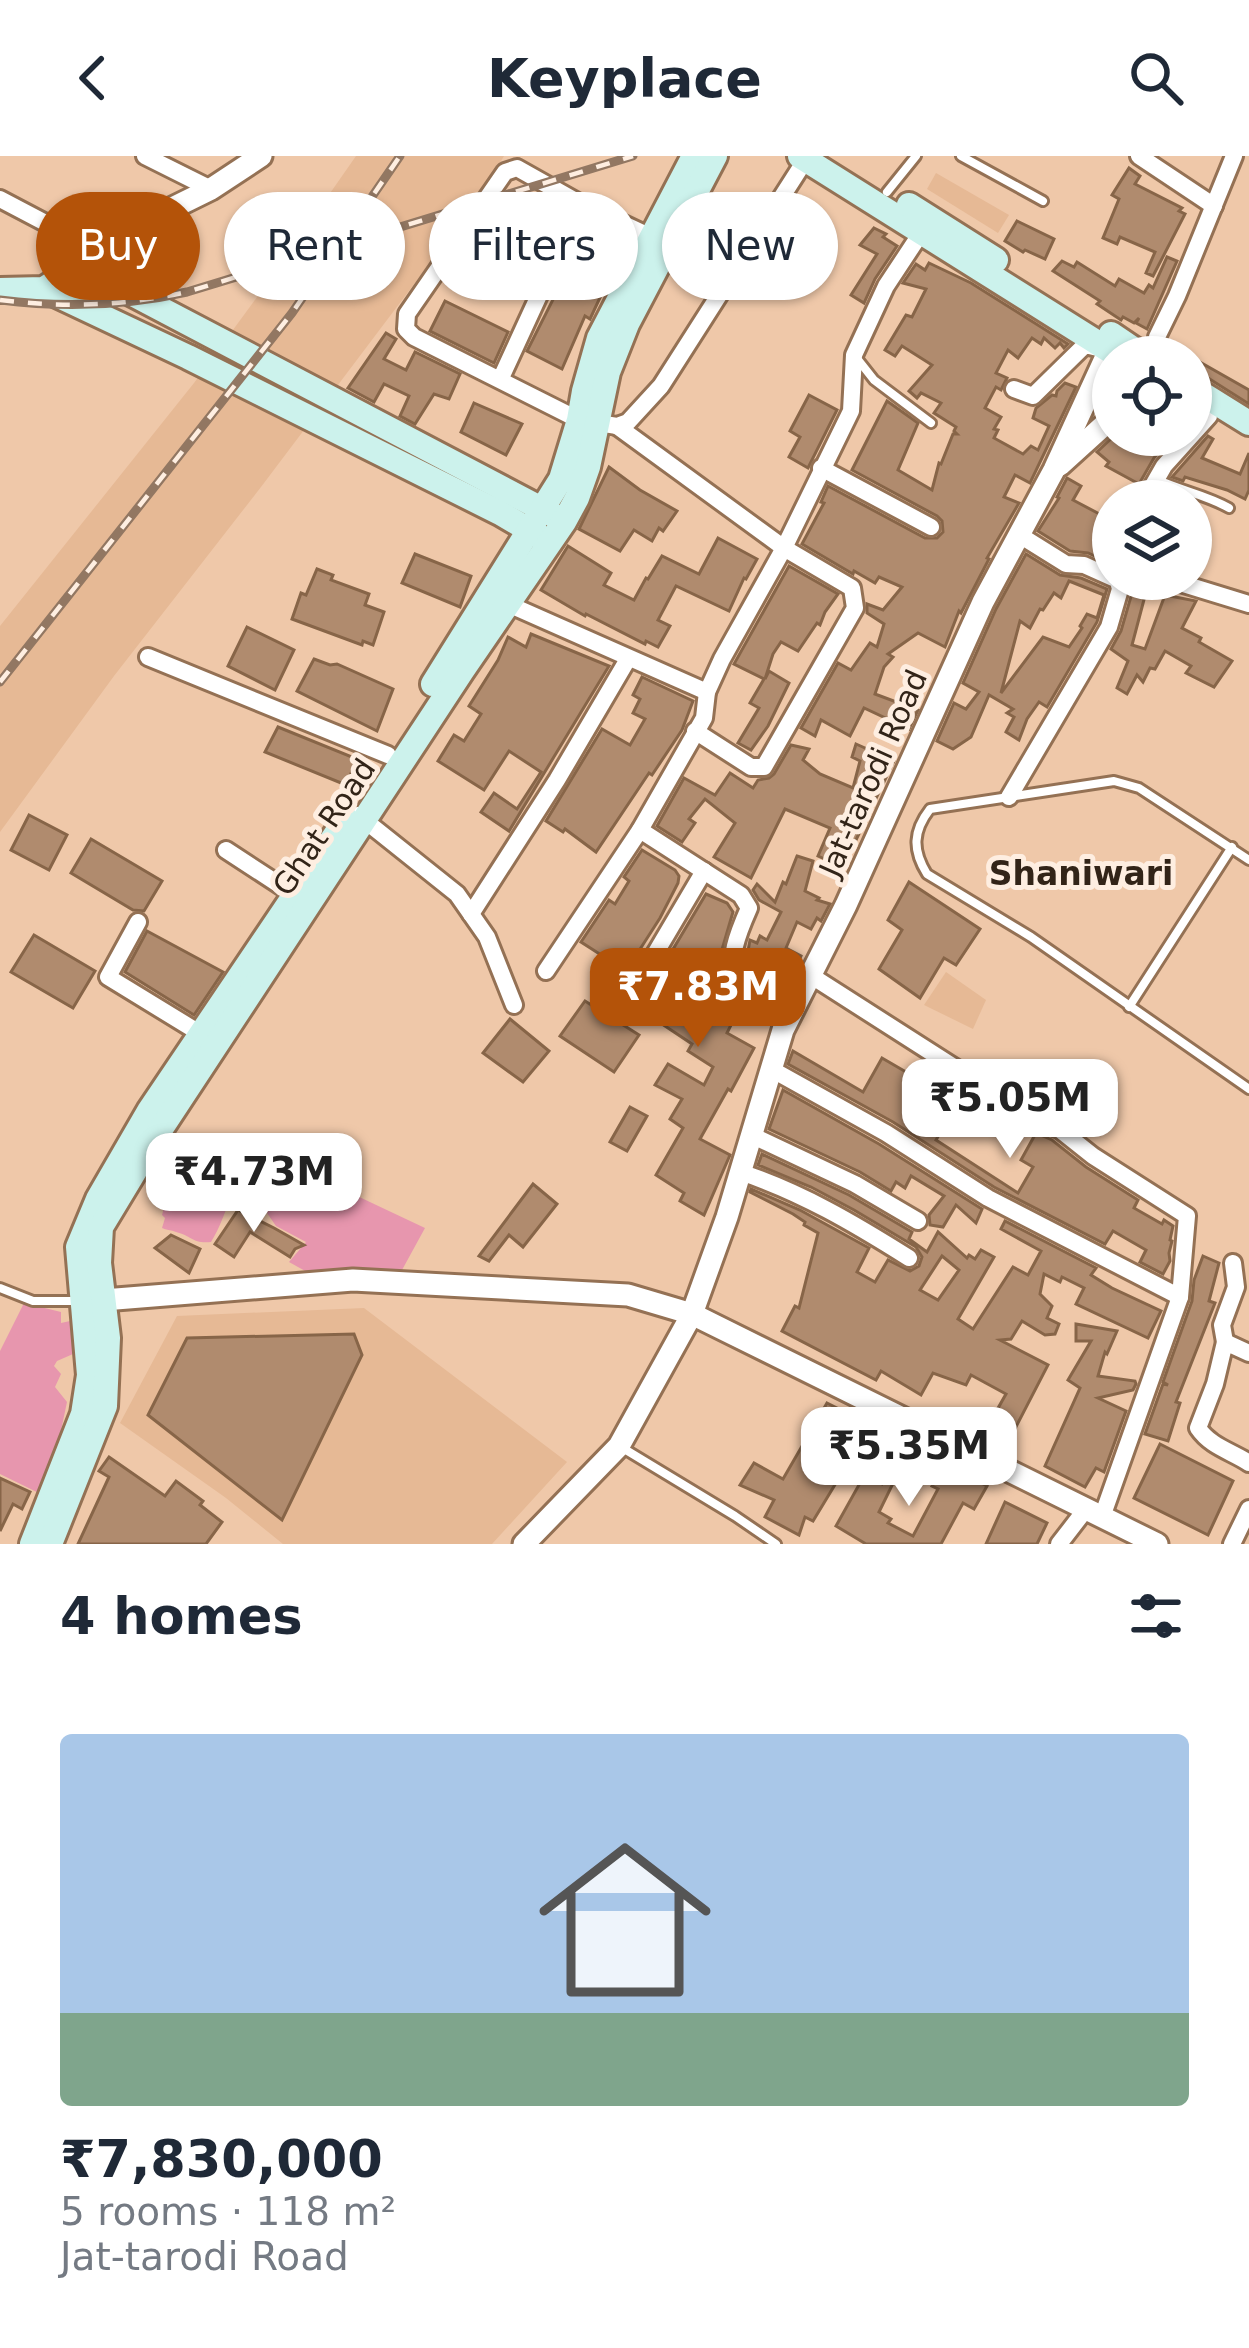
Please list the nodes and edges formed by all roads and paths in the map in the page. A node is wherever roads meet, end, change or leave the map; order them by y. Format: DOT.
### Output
graph roads {
  1 [pos="145,156"];
  2 [pos="261,156"];
  3 [pos="715,156"];
  4 [pos="916,156"];
  5 [pos="961,156"];
  6 [pos="992,156"];
  7 [pos="1138,156"];
  8 [pos="1234,156"];
  9 [pos="812,157"];
  10 [pos="691,159"];
  11 [pos="982,168"];
  12 [pos="211,189"];
  13 [pos="492,192"];
  14 [pos="560,192"];
  15 [pos="200,195"];
  16 [pos="0,199"];
  17 [pos="883,199"];
  18 [pos="1043,201"];
  19 [pos="1214,206"];
  20 [pos="36,218"];
  21 [pos="638,231"];
  22 [pos="921,233"];
  23 [pos="651,237"];
  24 [pos="429,282"];
  25 [pos="36,286"];
  26 [pos="4,292"];
  27 [pos="87,300"];
  28 [pos="143,300"];
  29 [pos="537,300"];
  30 [pos="1095,336"];
  31 [pos="1096,336"];
  32 [pos="1158,336"];
  33 [pos="1092,348"];
  34 [pos="854,355"];
  35 [pos="500,380"];
  36 [pos="1014,389"];
  37 [pos="1092,394"];
  38 [pos="1212,400"];
  39 [pos="1212,418"];
  40 [pos="598,423"];
  41 [pos="932,423"];
  42 [pos="1249,423"];
  43 [pos="1092,436"];
  44 [pos="1249,441"];
  45 [pos="1171,456"];
  46 [pos="821,468"];
  47 [pos="1054,470"];
  48 [pos="561,479"];
  49 [pos="1157,479"];
  50 [pos="509,504"];
  51 [pos="1229,508"];
  52 [pos="931,527"];
  53 [pos="541,530"];
  54 [pos="1018,534"];
  55 [pos="784,548"];
  56 [pos="1092,569"];
  57 [pos="1212,593"];
  58 [pos="1117,600"];
  59 [pos="508,604"];
  60 [pos="1249,604"];
  61 [pos="148,657"];
  62 [pos="628,659"];
  63 [pos="707,692"];
  64 [pos="695,731"];
  65 [pos="388,755"];
  66 [pos="1010,797"];
  67 [pos="358,816"];
  68 [pos="640,830"];
  69 [pos="1232,847"];
  70 [pos="226,850"];
  71 [pos="1249,860"];
  72 [pos="704,871"];
  73 [pos="301,900"];
  74 [pos="471,914"];
  75 [pos="137,922"];
  76 [pos="546,970"];
  77 [pos="810,976"];
  78 [pos="626,1003"];
  79 [pos="514,1005"];
  80 [pos="1129,1007"];
  81 [pos="788,1018"];
  82 [pos="210,1039"];
  83 [pos="771,1069"];
  84 [pos="1249,1089"];
  85 [pos="751,1135"];
  86 [pos="740,1172"];
  87 [pos="918,1221"];
  88 [pos="910,1258"];
  89 [pos="1234,1263"];
  90 [pos="0,1288"];
  91 [pos="1180,1297"];
  92 [pos="94,1301"];
  93 [pos="692,1314"];
  94 [pos="1225,1342"];
  95 [pos="1249,1353"];
  96 [pos="619,1446"];
  97 [pos="1249,1463"];
  98 [pos="1249,1509"];
  99 [pos="1094,1513"];
  100 [pos="32,1544"];
  101 [pos="50,1544"];
  102 [pos="524,1544"];
  103 [pos="776,1544"];
  104 [pos="1059,1544"];
  105 [pos="1157,1544"];
  106 [pos="1232,1544"];
  1 -- 12 [label="street"];
  2 -- 12 [label="street"];
  3 -- 40 [label="main road, Ghat Road"];
  4 -- 17 [label="lane"];
  5 -- 11 [label="lane"];
  6 -- 11 [label="lane"];
  7 -- 19 [label="street"];
  8 -- 19 [label="street"];
  9 -- 17 [label="main road"];
  9 -- 40 [label="street"];
  10 -- 23 [label="main road, Ghat Road"];
  11 -- 18 [label="lane"];
  12 -- 15 [label="street"];
  13 -- 14 [label="street"];
  16 -- 20 [label="street"];
  17 -- 22 [label="main road"];
  17 -- 31 [label="main road"];
  19 -- 32 [label="street"];
  21 -- 23 [label="street"];
  22 -- 30 [label="main road"];
  22 -- 34 [label="street"];
  23 -- 40 [label="main road, Ghat Road"];
  24 -- 35 [label="street"];
  25 -- 26 [label="main road"];
  27 -- 50 [label="main road"];
  28 -- 50 [label="main road"];
  29 -- 35 [label="street"];
  33 -- 36 [label="street"];
  34 -- 41 [label="lane"];
  34 -- 46 [label="street"];
  35 -- 40 [label="street"];
  37 -- 47 [label="street, Jat-tarodi Road"];
  38 -- 42 [label="main road"];
  39 -- 44 [label="main road"];
  40 -- 48 [label="main road, Ghat Road"];
  40 -- 53 [label="main road, Ghat Road"];
  40 -- 55 [label="street"];
  43 -- 47 [label="street"];
  45 -- 49 [label="street"];
  46 -- 52 [label="street"];
  46 -- 55 [label="street"];
  47 -- 54 [label="street, Jat-tarodi Road"];
  48 -- 50 [label="main road"];
  48 -- 53 [label="main road, Ghat Road"];
  49 -- 51 [label="lane"];
  50 -- 53 [label="main road"];
  50 -- 53 [label="main road"];
  53 -- 59 [label="main road, Ghat Road"];
  53 -- 65 [label="main road, Ghat Road"];
  54 -- 56 [label="street"];
  54 -- 77 [label="street, Jat-tarodi Road"];
  55 -- 63 [label="street"];
  55 -- 64 [label="street"];
  57 -- 60 [label="street"];
  58 -- 66 [label="street"];
  59 -- 62 [label="street"];
  59 -- 67 [label="main road, Ghat Road"];
  61 -- 65 [label="street"];
  62 -- 63 [label="street"];
  62 -- 74 [label="street"];
  63 -- 64 [label="street"];
  64 -- 68 [label="street"];
  65 -- 67 [label="main road, Ghat Road"];
  66 -- 69 [label="lane"];
  66 -- 80 [label="lane"];
  67 -- 73 [label="main road, Ghat Road"];
  67 -- 74 [label="street"];
  68 -- 72 [label="street"];
  68 -- 76 [label="street"];
  69 -- 71 [label="lane"];
  69 -- 80 [label="lane"];
  70 -- 73 [label="street"];
  72 -- 78 [label="street"];
  72 -- 81 [label="street"];
  73 -- 82 [label="main road, Ghat Road"];
  74 -- 79 [label="street"];
  75 -- 82 [label="street"];
  77 -- 81 [label="street, Jat-tarodi Road"];
  77 -- 91 [label="street"];
  80 -- 84 [label="lane"];
  81 -- 83 [label="street, Jat-tarodi Road"];
  82 -- 92 [label="main road, Ghat Road"];
  83 -- 85 [label="street, Jat-tarodi Road"];
  83 -- 91 [label="street"];
  85 -- 86 [label="street, Jat-tarodi Road"];
  85 -- 87 [label="street"];
  86 -- 88 [label="street"];
  86 -- 93 [label="street, Jat-tarodi Road"];
  89 -- 94 [label="street"];
  90 -- 92 [label="lane"];
  91 -- 99 [label="street"];
  92 -- 93 [label="street"];
  92 -- 100 [label="main road, Ghat Road"];
  92 -- 101 [label="main road, Ghat Road"];
  93 -- 96 [label="street, Jat-tarodi Road"];
  93 -- 99 [label="street"];
  94 -- 95 [label="street"];
  94 -- 97 [label="street"];
  96 -- 102 [label="street, Jat-tarodi Road"];
  96 -- 103 [label="lane"];
  98 -- 106 [label="street"];
  99 -- 104 [label="street"];
  99 -- 105 [label="street"];
}
